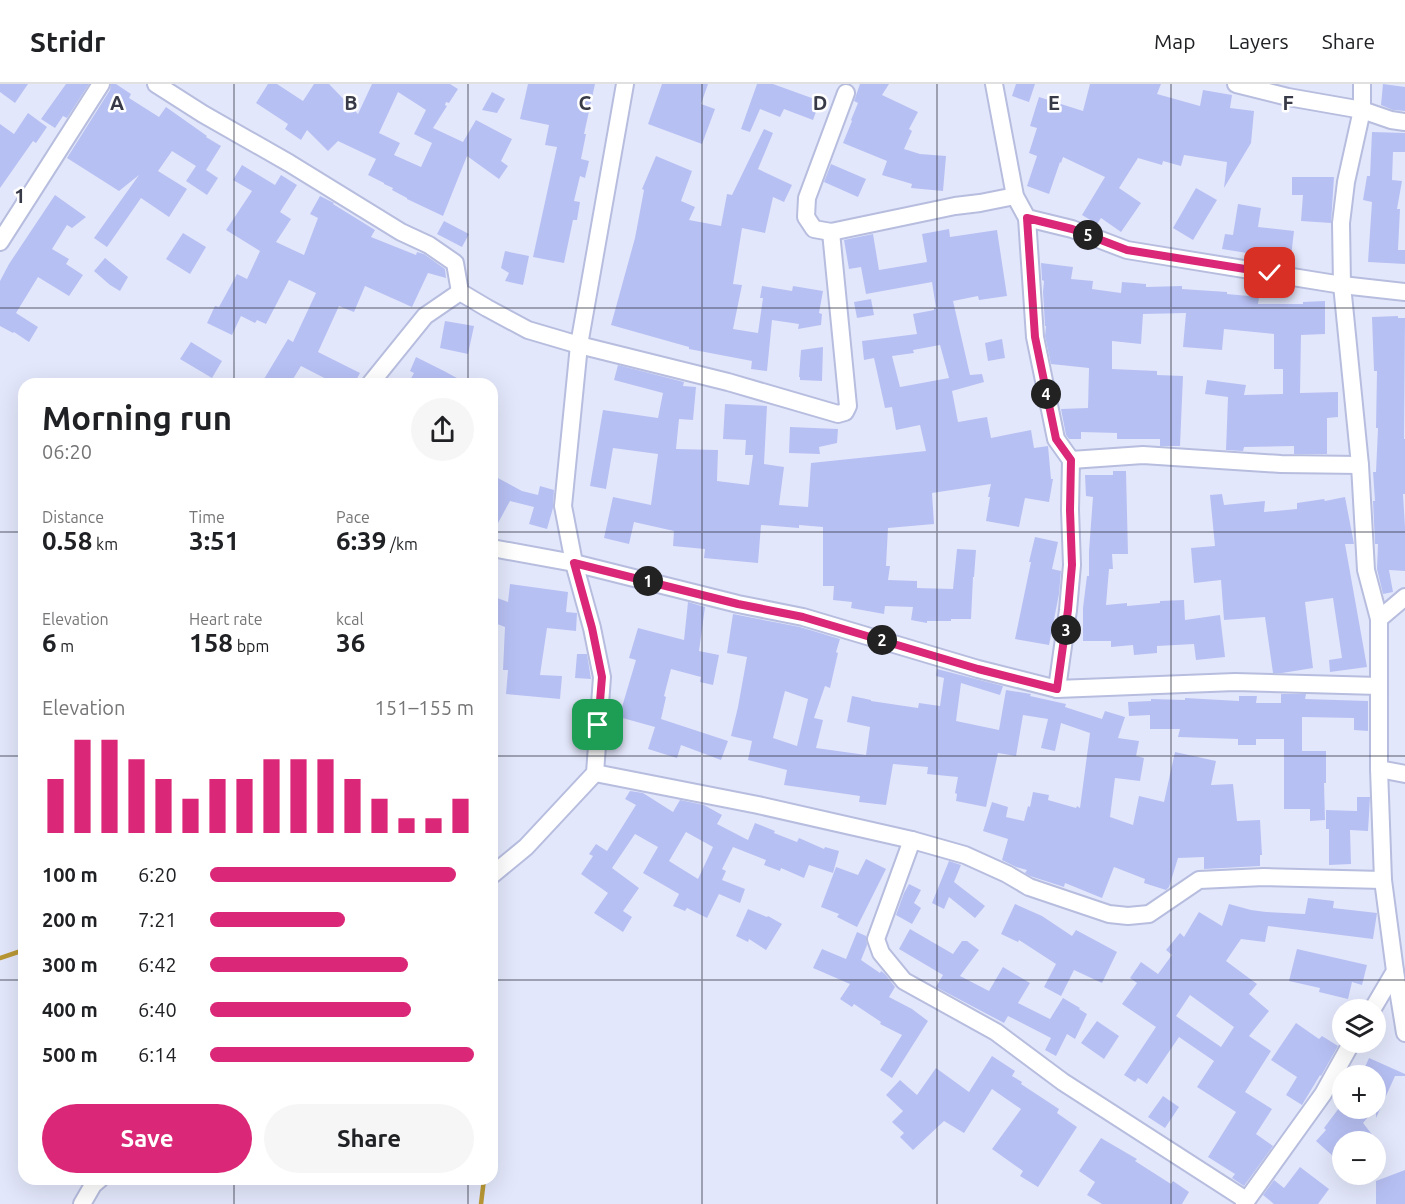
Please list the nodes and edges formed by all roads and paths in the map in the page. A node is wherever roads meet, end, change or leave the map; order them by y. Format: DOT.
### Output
graph roads {
  1 [pos="101,84"];
  2 [pos="156,84"];
  3 [pos="625,84"];
  4 [pos="994,84"];
  5 [pos="1236,84"];
  6 [pos="1362,84"];
  7 [pos="846,93"];
  8 [pos="1362,110"];
  9 [pos="1405,122"];
  10 [pos="1014,196"];
  11 [pos="1027,218"];
  12 [pos="831,232"];
  13 [pos="0,242"];
  14 [pos="1342,285"];
  15 [pos="460,292"];
  16 [pos="1405,292"];
  17 [pos="579,345"];
  18 [pos="375,378"];
  19 [pos="1071,460"];
  20 [pos="1360,465"];
  21 [pos="498,549"];
  22 [pos="574,563"];
  23 [pos="1405,597"];
  24 [pos="1379,619"];
  25 [pos="1379,686"];
  26 [pos="1057,689"];
  27 [pos="1379,769"];
  28 [pos="595,773"];
  29 [pos="1405,774"];
  30 [pos="912,840"];
  31 [pos="498,870"];
  32 [pos="1383,880"];
  33 [pos="1395,971"];
  34 [pos="1378,999"];
  35 [pos="1405,1033"];
  36 [pos="1346,1053"];
  37 [pos="93,1185"];
  38 [pos="1245,1202"];
  39 [pos="82,1204"];
  1 -- 13 [label="street"];
  2 -- 15 [label="street"];
  3 -- 17 [label="street"];
  4 -- 10 [label="street"];
  5 -- 8 [label="street"];
  6 -- 8 [label="street"];
  7 -- 12 [label="street"];
  8 -- 9 [label="street"];
  8 -- 14 [label="street"];
  10 -- 11 [label="street"];
  10 -- 12 [label="street"];
  11 -- 14 [label="street"];
  11 -- 19 [label="street"];
  12 -- 17 [label="street"];
  14 -- 16 [label="street"];
  14 -- 20 [label="street"];
  15 -- 17 [label="street"];
  15 -- 18 [label="street"];
  17 -- 22 [label="street"];
  19 -- 20 [label="street"];
  19 -- 26 [label="street"];
  20 -- 24 [label="street"];
  21 -- 22 [label="street"];
  22 -- 26 [label="street"];
  22 -- 28 [label="street"];
  23 -- 24 [label="street"];
  24 -- 25 [label="street"];
  25 -- 26 [label="street"];
  25 -- 27 [label="street"];
  27 -- 29 [label="street"];
  27 -- 32 [label="street"];
  28 -- 30 [label="street"];
  28 -- 31 [label="street"];
  30 -- 32 [label="street"];
  30 -- 38 [label="street"];
  32 -- 33 [label="street"];
  33 -- 34 [label="street"];
  33 -- 35 [label="street"];
  36 -- 38 [label="street"];
  37 -- 39 [label="street"];
}
